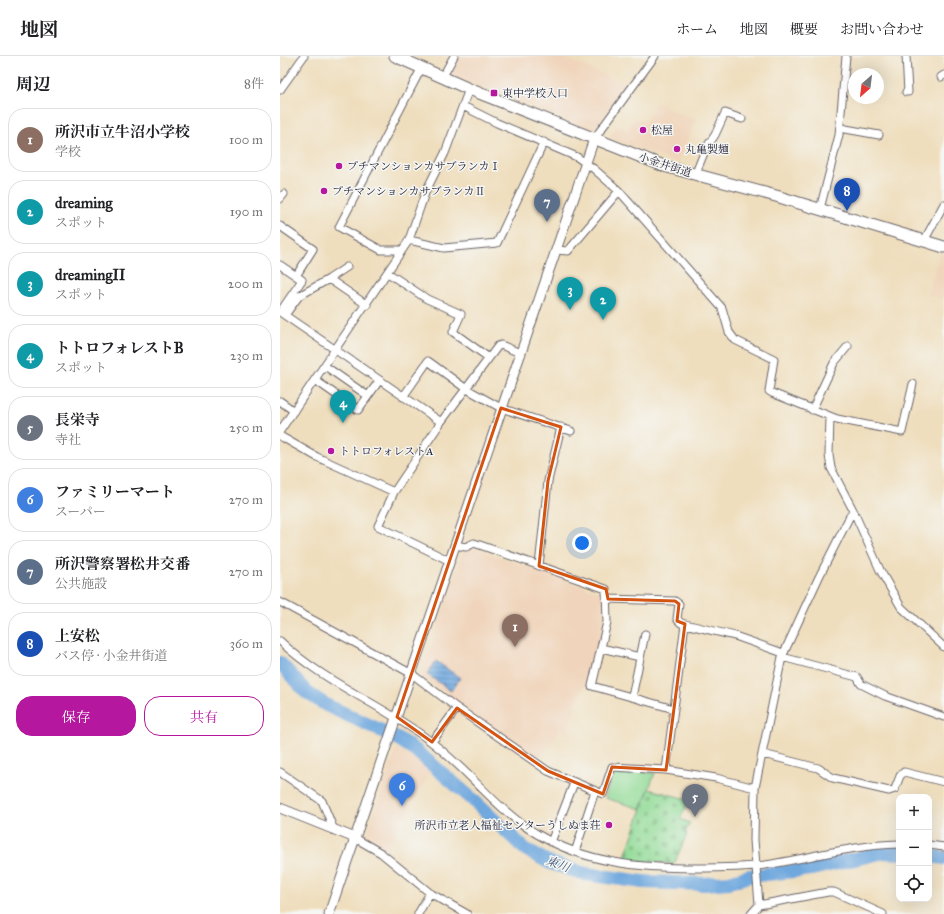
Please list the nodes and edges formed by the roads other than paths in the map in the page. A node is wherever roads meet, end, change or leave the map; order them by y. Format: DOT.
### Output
graph roads {
  1 [pos="304,56"];
  2 [pos="395,56"];
  3 [pos="454,56"];
  4 [pos="655,56"];
  5 [pos="846,56"];
  6 [pos="906,56"];
  7 [pos="421,69"];
  8 [pos="442,78"];
  9 [pos="469,89"];
  10 [pos="280,90"];
  11 [pos="906,92"];
  12 [pos="463,106"];
  13 [pos="742,119"];
  14 [pos="840,128"];
  15 [pos="879,135"];
  16 [pos="594,139"];
  17 [pos="544,142"];
  18 [pos="585,163"];
  19 [pos="695,175"];
  20 [pos="619,191"];
  21 [pos="944,204"];
  22 [pos="820,209"];
  23 [pos="280,226"];
  24 [pos="409,240"];
  25 [pos="924,240"];
  26 [pos="944,247"];
  27 [pos="402,250"];
  28 [pos="556,250"];
  29 [pos="280,265"];
  30 [pos="347,267"];
  31 [pos="388,273"];
  32 [pos="296,276"];
  33 [pos="329,280"];
  34 [pos="367,305"];
  35 [pos="282,313"];
  36 [pos="848,346"];
  37 [pos="335,350"];
  38 [pos="520,353"];
  39 [pos="489,358"];
  40 [pos="325,366"];
  41 [pos="315,380"];
  42 [pos="379,381"];
  43 [pos="912,384"];
  44 [pos="465,388"];
  45 [pos="368,396"];
  46 [pos="403,397"];
  47 [pos="280,401"];
  48 [pos="501,408"];
  49 [pos="294,410"];
  50 [pos="812,410"];
  51 [pos="830,417"];
  52 [pos="440,422"];
  53 [pos="561,427"];
  54 [pos="280,431"];
  55 [pos="571,431"];
  56 [pos="280,436"];
  57 [pos="394,492"];
  58 [pos="853,510"];
  59 [pos="455,545"];
  60 [pos="450,561"];
  61 [pos="539,566"];
  62 [pos="608,599"];
  63 [pos="280,602"];
  64 [pos="685,624"];
  65 [pos="645,634"];
  66 [pos="280,640"];
  67 [pos="944,647"];
  68 [pos="601,648"];
  69 [pos="783,655"];
  70 [pos="640,657"];
  71 [pos="412,674"];
  72 [pos="632,698"];
  73 [pos="457,708"];
  74 [pos="674,709"];
  75 [pos="944,717"];
  76 [pos="396,720"];
  77 [pos="432,742"];
  78 [pos="763,754"];
  79 [pos="666,770"];
  80 [pos="280,772"];
  81 [pos="944,782"];
  82 [pos="574,783"];
  83 [pos="755,788"];
  84 [pos="595,791"];
  85 [pos="280,808"];
  86 [pos="334,830"];
  87 [pos="355,838"];
  88 [pos="551,842"];
  89 [pos="896,844"];
  90 [pos="932,845"];
  91 [pos="944,846"];
  92 [pos="575,852"];
  93 [pos="757,869"];
  94 [pos="430,893"];
  95 [pos="759,905"];
  96 [pos="329,914"];
  97 [pos="418,914"];
  98 [pos="467,914"];
  99 [pos="751,914"];
  100 [pos="883,914"];
  1 -- 10 [label="street"];
  2 -- 7 [label="main road, 小金井街道"];
  3 -- 8 [label="street"];
  4 -- 16 [label="street"];
  5 -- 14 [label="street"];
  6 -- 11 [label="street"];
  7 -- 8 [label="main road, 小金井街道"];
  7 -- 27 [label="street"];
  8 -- 9 [label="main road, 小金井街道"];
  9 -- 12 [label="street"];
  9 -- 16 [label="main road, 小金井街道"];
  12 -- 17 [label="street"];
  12 -- 24 [label="street"];
  13 -- 19 [label="street"];
  14 -- 15 [label="street"];
  14 -- 22 [label="street"];
  16 -- 18 [label="street"];
  16 -- 19 [label="main road, 小金井街道"];
  17 -- 18 [label="street"];
  17 -- 24 [label="street"];
  18 -- 20 [label="street"];
  18 -- 28 [label="street"];
  19 -- 22 [label="main road, 小金井街道"];
  20 -- 28 [label="street"];
  20 -- 50 [label="street"];
  21 -- 25 [label="street"];
  22 -- 25 [label="main road, 小金井街道"];
  23 -- 32 [label="street"];
  24 -- 27 [label="street"];
  25 -- 26 [label="main road, 小金井街道"];
  27 -- 31 [label="street"];
  28 -- 38 [label="street"];
  29 -- 32 [label="street"];
  30 -- 33 [label="street"];
  31 -- 34 [label="street"];
  31 -- 39 [label="street"];
  32 -- 35 [label="street"];
  33 -- 34 [label="street"];
  33 -- 35 [label="street"];
  34 -- 37 [label="street"];
  35 -- 37 [label="street"];
  36 -- 50 [label="street"];
  37 -- 40 [label="street"];
  37 -- 42 [label="street"];
  38 -- 39 [label="street"];
  38 -- 48 [label="street"];
  39 -- 44 [label="street"];
  40 -- 41 [label="street"];
  40 -- 45 [label="street"];
  41 -- 45 [label="street"];
  41 -- 49 [label="street"];
  42 -- 45 [label="street"];
  42 -- 46 [label="street"];
  43 -- 51 [label="street"];
  44 -- 46 [label="street"];
  44 -- 48 [label="street"];
  44 -- 52 [label="street"];
  46 -- 52 [label="street"];
  47 -- 49 [label="street"];
  48 -- 53 [label="street"];
  48 -- 59 [label="street"];
  49 -- 54 [label="street"];
  50 -- 51 [label="street"];
  51 -- 58 [label="street"];
  52 -- 57 [label="street"];
  53 -- 55 [label="street"];
  53 -- 61 [label="street"];
  56 -- 57 [label="street"];
  57 -- 60 [label="street"];
  58 -- 67 [label="street"];
  58 -- 69 [label="street"];
  59 -- 60 [label="street"];
  59 -- 61 [label="street"];
  60 -- 71 [label="street"];
  61 -- 62 [label="street"];
  62 -- 64 [label="street"];
  62 -- 68 [label="street"];
  63 -- 71 [label="street"];
  64 -- 69 [label="street"];
  64 -- 74 [label="street"];
  65 -- 70 [label="street"];
  66 -- 76 [label="street"];
  68 -- 70 [label="street"];
  68 -- 72 [label="street"];
  69 -- 75 [label="street"];
  69 -- 78 [label="street"];
  70 -- 72 [label="street"];
  71 -- 73 [label="street"];
  71 -- 76 [label="street"];
  72 -- 74 [label="street"];
  73 -- 77 [label="street"];
  73 -- 82 [label="street"];
  74 -- 79 [label="street"];
  76 -- 77 [label="street"];
  76 -- 87 [label="street"];
  77 -- 88 [label="street"];
  78 -- 81 [label="street"];
  78 -- 83 [label="street"];
  79 -- 83 [label="street"];
  79 -- 84 [label="street"];
  80 -- 86 [label="street"];
  82 -- 84 [label="street"];
  82 -- 88 [label="street"];
  83 -- 93 [label="street"];
  84 -- 92 [label="street"];
  85 -- 86 [label="street"];
  86 -- 87 [label="street"];
  87 -- 94 [label="street"];
  87 -- 96 [label="street"];
  88 -- 92 [label="street"];
  89 -- 93 [label="street"];
  90 -- 91 [label="street"];
  92 -- 93 [label="street"];
  93 -- 95 [label="street"];
  94 -- 97 [label="street"];
  94 -- 98 [label="street"];
  95 -- 99 [label="street"];
  95 -- 100 [label="street"];
}
